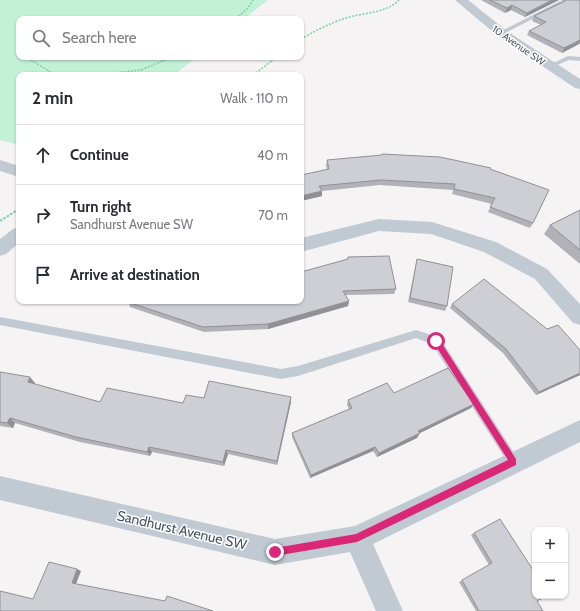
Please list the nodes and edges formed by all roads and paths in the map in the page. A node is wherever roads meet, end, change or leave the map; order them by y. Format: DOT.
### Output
graph roads {
  1 [pos="253,0"];
  2 [pos="399,0"];
  3 [pos="461,0"];
  4 [pos="560,3"];
  5 [pos="239,16"];
  6 [pos="501,33"];
  7 [pos="304,37"];
  8 [pos="580,59"];
  9 [pos="30,60"];
  10 [pos="166,60"];
  11 [pos="273,60"];
  12 [pos="550,66"];
  13 [pos="50,72"];
  14 [pos="123,72"];
  15 [pos="256,72"];
  16 [pos="580,85"];
  17 [pos="0,165"];
  18 [pos="16,171"];
  19 [pos="16,211"];
  20 [pos="0,222"];
  21 [pos="16,236"];
  22 [pos="304,244"];
  23 [pos="0,249"];
  24 [pos="580,317"];
  25 [pos="0,321"];
  26 [pos="580,431"];
  27 [pos="514,462"];
  28 [pos="0,488"];
  29 [pos="357,538"];
  30 [pos="390,611"];
  1 -- 5 [label="path"];
  2 -- 7 [label="path"];
  3 -- 6 [label="street, 10 Avenue SW"];
  4 -- 6 [label="lane"];
  6 -- 12 [label="street, 10 Avenue SW"];
  8 -- 12 [label="lane"];
  9 -- 13 [label="path"];
  10 -- 14 [label="path"];
  11 -- 15 [label="path"];
  12 -- 16 [label="street, 10 Avenue SW"];
  17 -- 18 [label="street"];
  19 -- 20 [label="path"];
  21 -- 23 [label="street"];
  22 -- 24 [label="street"];
  25 -- 27 [label="lane"];
  26 -- 27 [label="street, Sandhurst Avenue SW"];
  27 -- 29 [label="street, Sandhurst Avenue SW"];
  28 -- 29 [label="street, Sandhurst Avenue SW"];
  29 -- 30 [label="street"];
}
